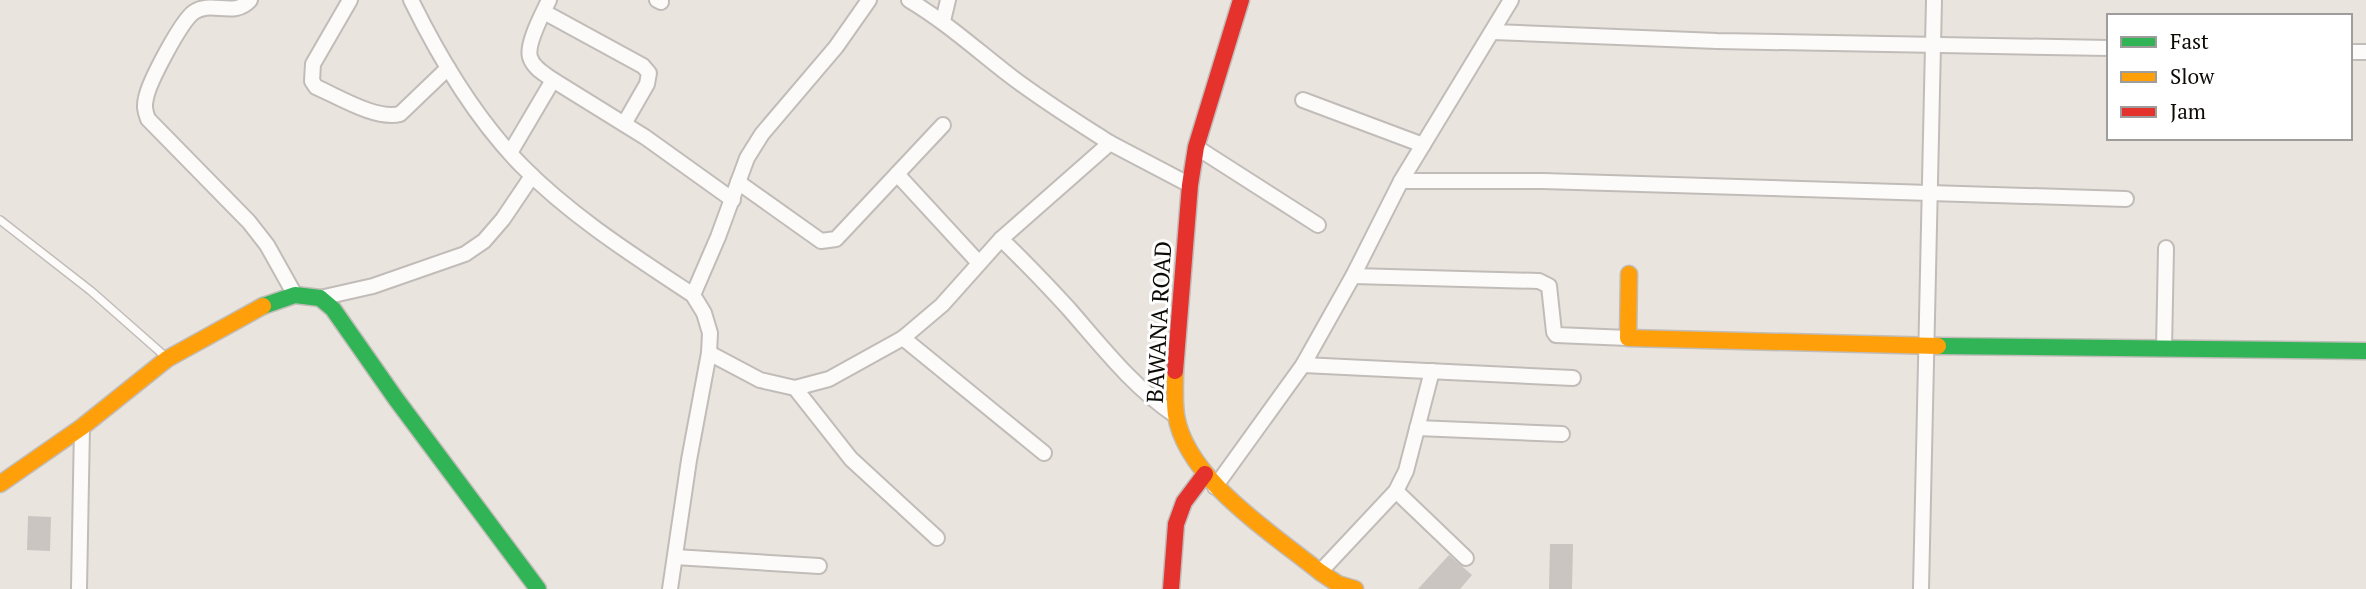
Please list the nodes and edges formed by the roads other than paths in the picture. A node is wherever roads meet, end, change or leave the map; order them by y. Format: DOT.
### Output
graph roads {
  1 [pos="250,0"];
  2 [pos="350,0"];
  3 [pos="411,0"];
  4 [pos="869,0"];
  5 [pos="909,0"];
  6 [pos="948,0"];
  7 [pos="1241,0"];
  8 [pos="1511,0"];
  9 [pos="1934,0"];
  10 [pos="546,6"];
  11 [pos="943,20"];
  12 [pos="1493,32"];
  13 [pos="1933,44"];
  14 [pos="2107,48"];
  15 [pos="448,68"];
  16 [pos="553,80"];
  17 [pos="1303,100"];
  18 [pos="624,124"];
  19 [pos="943,125"];
  20 [pos="1110,143"];
  21 [pos="1423,145"];
  22 [pos="1196,147"];
  23 [pos="510,153"];
  24 [pos="897,174"];
  25 [pos="532,176"];
  26 [pos="1401,181"];
  27 [pos="738,182"];
  28 [pos="1190,185"];
  29 [pos="1929,192"];
  30 [pos="733,200"];
  31 [pos="2126,200"];
  32 [pos="0,220"];
  33 [pos="1318,225"];
  34 [pos="1001,239"];
  35 [pos="2166,248"];
  36 [pos="979,263"];
  37 [pos="1629,274"];
  38 [pos="1353,276"];
  39 [pos="295,295"];
  40 [pos="693,295"];
  41 [pos="320,298"];
  42 [pos="903,338"];
  43 [pos="1628,338"];
  44 [pos="1925,346"];
  45 [pos="2164,349"];
  46 [pos="2366,351"];
  47 [pos="709,353"];
  48 [pos="167,359"];
  49 [pos="1303,365"];
  50 [pos="1432,371"];
  51 [pos="1573,378"];
  52 [pos="795,387"];
  53 [pos="1177,416"];
  54 [pos="82,427"];
  55 [pos="1416,428"];
  56 [pos="1562,434"];
  57 [pos="1044,453"];
  58 [pos="1205,474"];
  59 [pos="0,484"];
  60 [pos="1215,487"];
  61 [pos="1396,492"];
  62 [pos="937,538"];
  63 [pos="675,556"];
  64 [pos="1466,558"];
  65 [pos="819,566"];
  66 [pos="1320,572"];
  67 [pos="1338,587"];
  68 [pos="79,589"];
  69 [pos="538,589"];
  70 [pos="670,589"];
  71 [pos="1171,589"];
  72 [pos="1355,589"];
  73 [pos="1921,589"];
  1 -- 39 [label="street"];
  2 -- 15 [label="street"];
  3 -- 15 [label="street"];
  4 -- 27 [label="street"];
  5 -- 11 [label="street"];
  6 -- 11 [label="street"];
  7 -- 22 [label="street, BAWANA ROAD"];
  8 -- 12 [label="street"];
  9 -- 13 [label="street"];
  10 -- 16 [label="street"];
  10 -- 18 [label="street"];
  11 -- 20 [label="street"];
  12 -- 13 [label="street"];
  12 -- 21 [label="street"];
  13 -- 14 [label="street"];
  13 -- 29 [label="street"];
  15 -- 23 [label="street"];
  16 -- 18 [label="street"];
  16 -- 23 [label="street"];
  17 -- 21 [label="street"];
  18 -- 30 [label="street"];
  19 -- 24 [label="street"];
  20 -- 28 [label="street"];
  20 -- 34 [label="street"];
  21 -- 26 [label="street"];
  22 -- 28 [label="street, BAWANA ROAD"];
  22 -- 33 [label="street"];
  23 -- 25 [label="street"];
  24 -- 27 [label="street"];
  24 -- 36 [label="street"];
  25 -- 40 [label="street"];
  25 -- 41 [label="street"];
  26 -- 29 [label="street"];
  26 -- 38 [label="street"];
  27 -- 30 [label="street"];
  28 -- 53 [label="street, BAWANA ROAD"];
  29 -- 31 [label="street"];
  29 -- 44 [label="street"];
  30 -- 40 [label="street"];
  32 -- 48 [label="lane"];
  34 -- 36 [label="street"];
  34 -- 53 [label="street"];
  35 -- 45 [label="street"];
  36 -- 42 [label="street"];
  37 -- 43 [label="street"];
  38 -- 43 [label="street"];
  38 -- 49 [label="street"];
  39 -- 41 [label="street"];
  39 -- 48 [label="street"];
  40 -- 47 [label="street"];
  41 -- 69 [label="street"];
  42 -- 52 [label="street"];
  42 -- 57 [label="street"];
  43 -- 44 [label="street"];
  44 -- 45 [label="street"];
  44 -- 73 [label="street"];
  45 -- 46 [label="street"];
  47 -- 52 [label="street"];
  47 -- 63 [label="street"];
  48 -- 54 [label="street"];
  49 -- 50 [label="street"];
  49 -- 60 [label="street"];
  50 -- 51 [label="street"];
  50 -- 55 [label="street"];
  52 -- 62 [label="street"];
  53 -- 58 [label="street, BAWANA ROAD"];
  54 -- 59 [label="street"];
  54 -- 68 [label="street"];
  55 -- 56 [label="street"];
  55 -- 61 [label="street"];
  58 -- 60 [label="street, BAWANA ROAD"];
  58 -- 71 [label="street"];
  60 -- 66 [label="street, BAWANA ROAD"];
  61 -- 64 [label="street"];
  61 -- 66 [label="street"];
  63 -- 65 [label="street"];
  63 -- 70 [label="street"];
  66 -- 67 [label="street, BAWANA ROAD"];
  67 -- 72 [label="street, BAWANA ROAD"];
}
